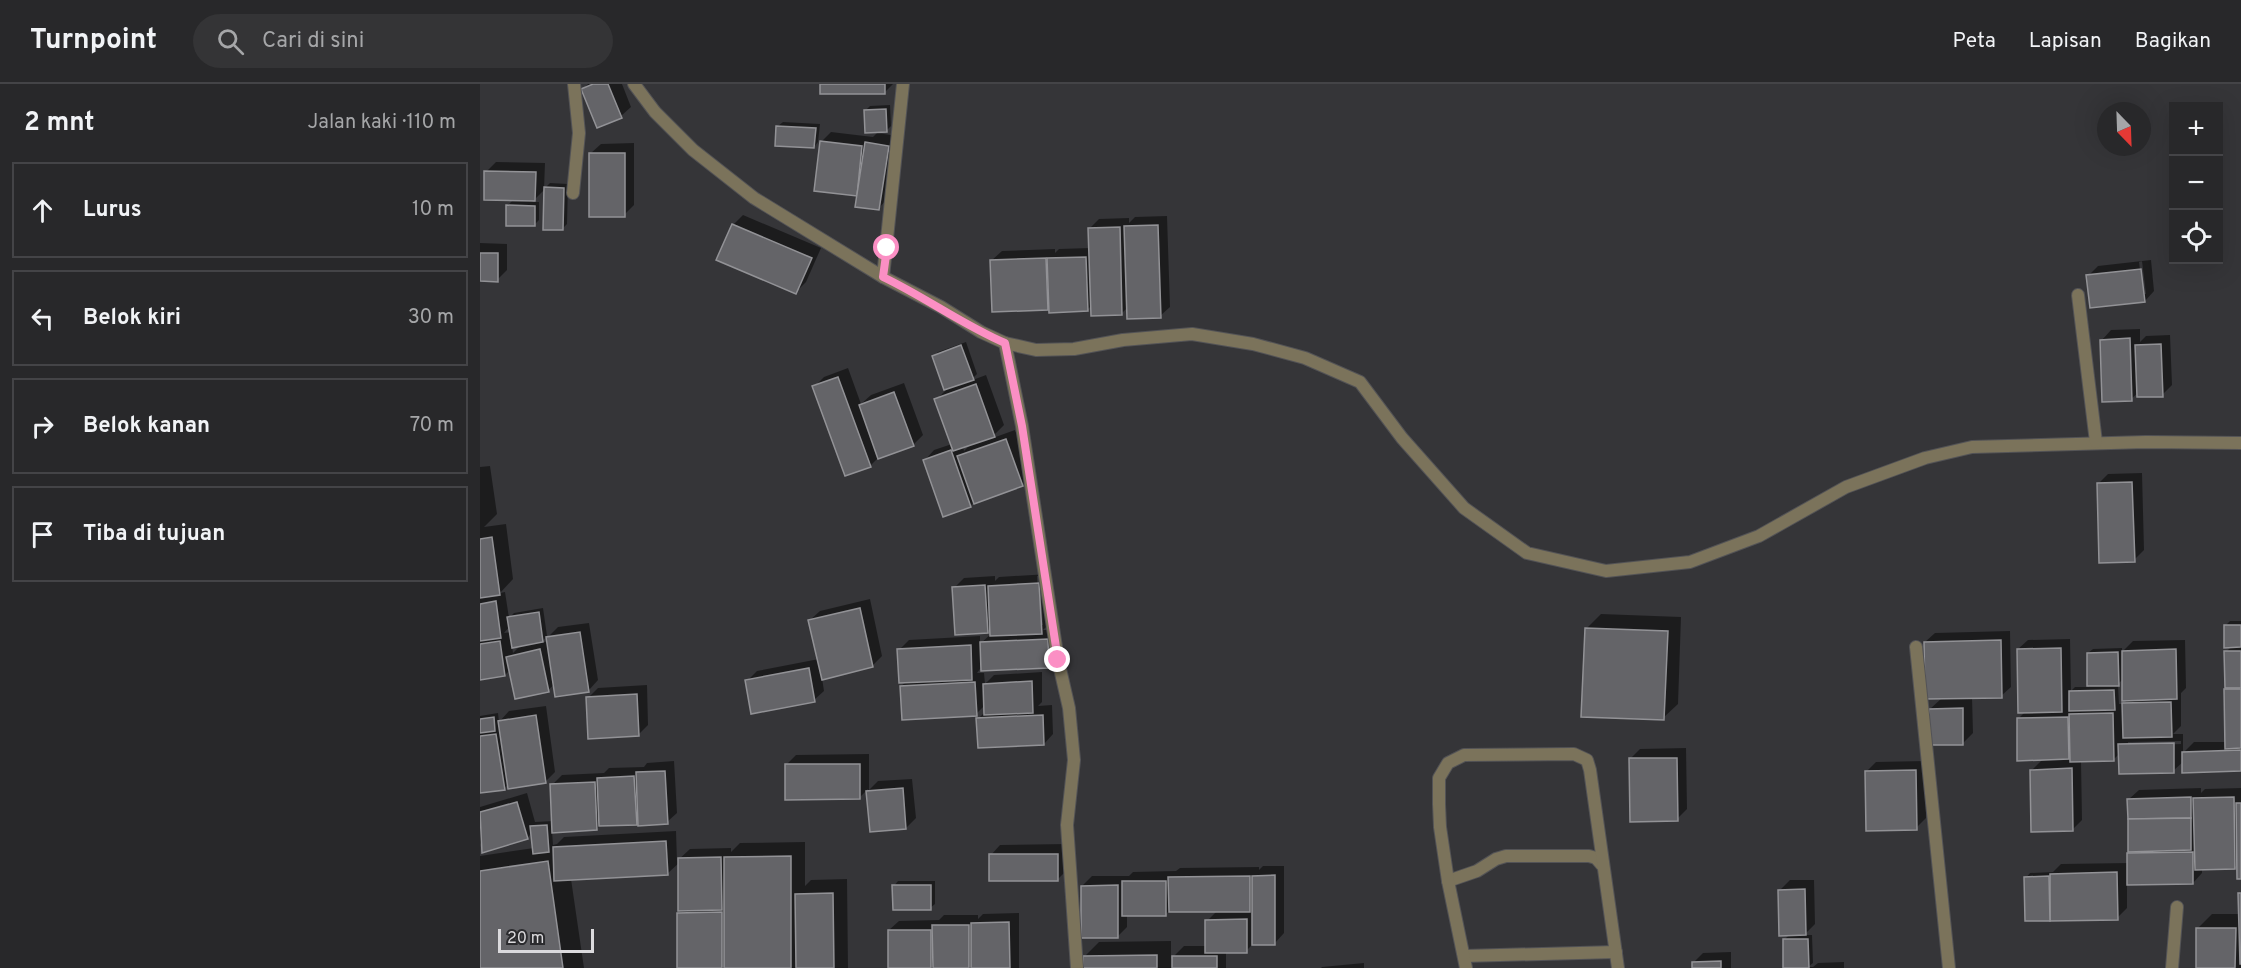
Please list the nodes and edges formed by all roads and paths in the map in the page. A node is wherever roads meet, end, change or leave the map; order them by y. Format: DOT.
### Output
graph roads {
  1 [pos="574,84"];
  2 [pos="634,84"];
  3 [pos="903,84"];
  4 [pos="573,193"];
  5 [pos="883,277"];
  6 [pos="2078,295"];
  7 [pos="1005,343"];
  8 [pos="2096,442"];
  9 [pos="2241,443"];
  10 [pos="1916,647"];
  11 [pos="1602,865"];
  12 [pos="1448,881"];
  13 [pos="2177,907"];
  14 [pos="1616,952"];
  15 [pos="1465,962"];
  16 [pos="1077,968"];
  17 [pos="1617,968"];
  18 [pos="1949,968"];
  19 [pos="2172,968"];
  1 -- 4 [label="street"];
  2 -- 5 [label="street"];
  3 -- 5 [label="street"];
  5 -- 7 [label="street"];
  6 -- 8 [label="street"];
  7 -- 8 [label="street"];
  7 -- 16 [label="street"];
  8 -- 9 [label="street"];
  10 -- 18 [label="street"];
  11 -- 12 [label="street"];
  11 -- 12 [label="street"];
  11 -- 14 [label="street"];
  12 -- 15 [label="street"];
  13 -- 19 [label="street"];
  14 -- 15 [label="street"];
  14 -- 17 [label="street"];
}
